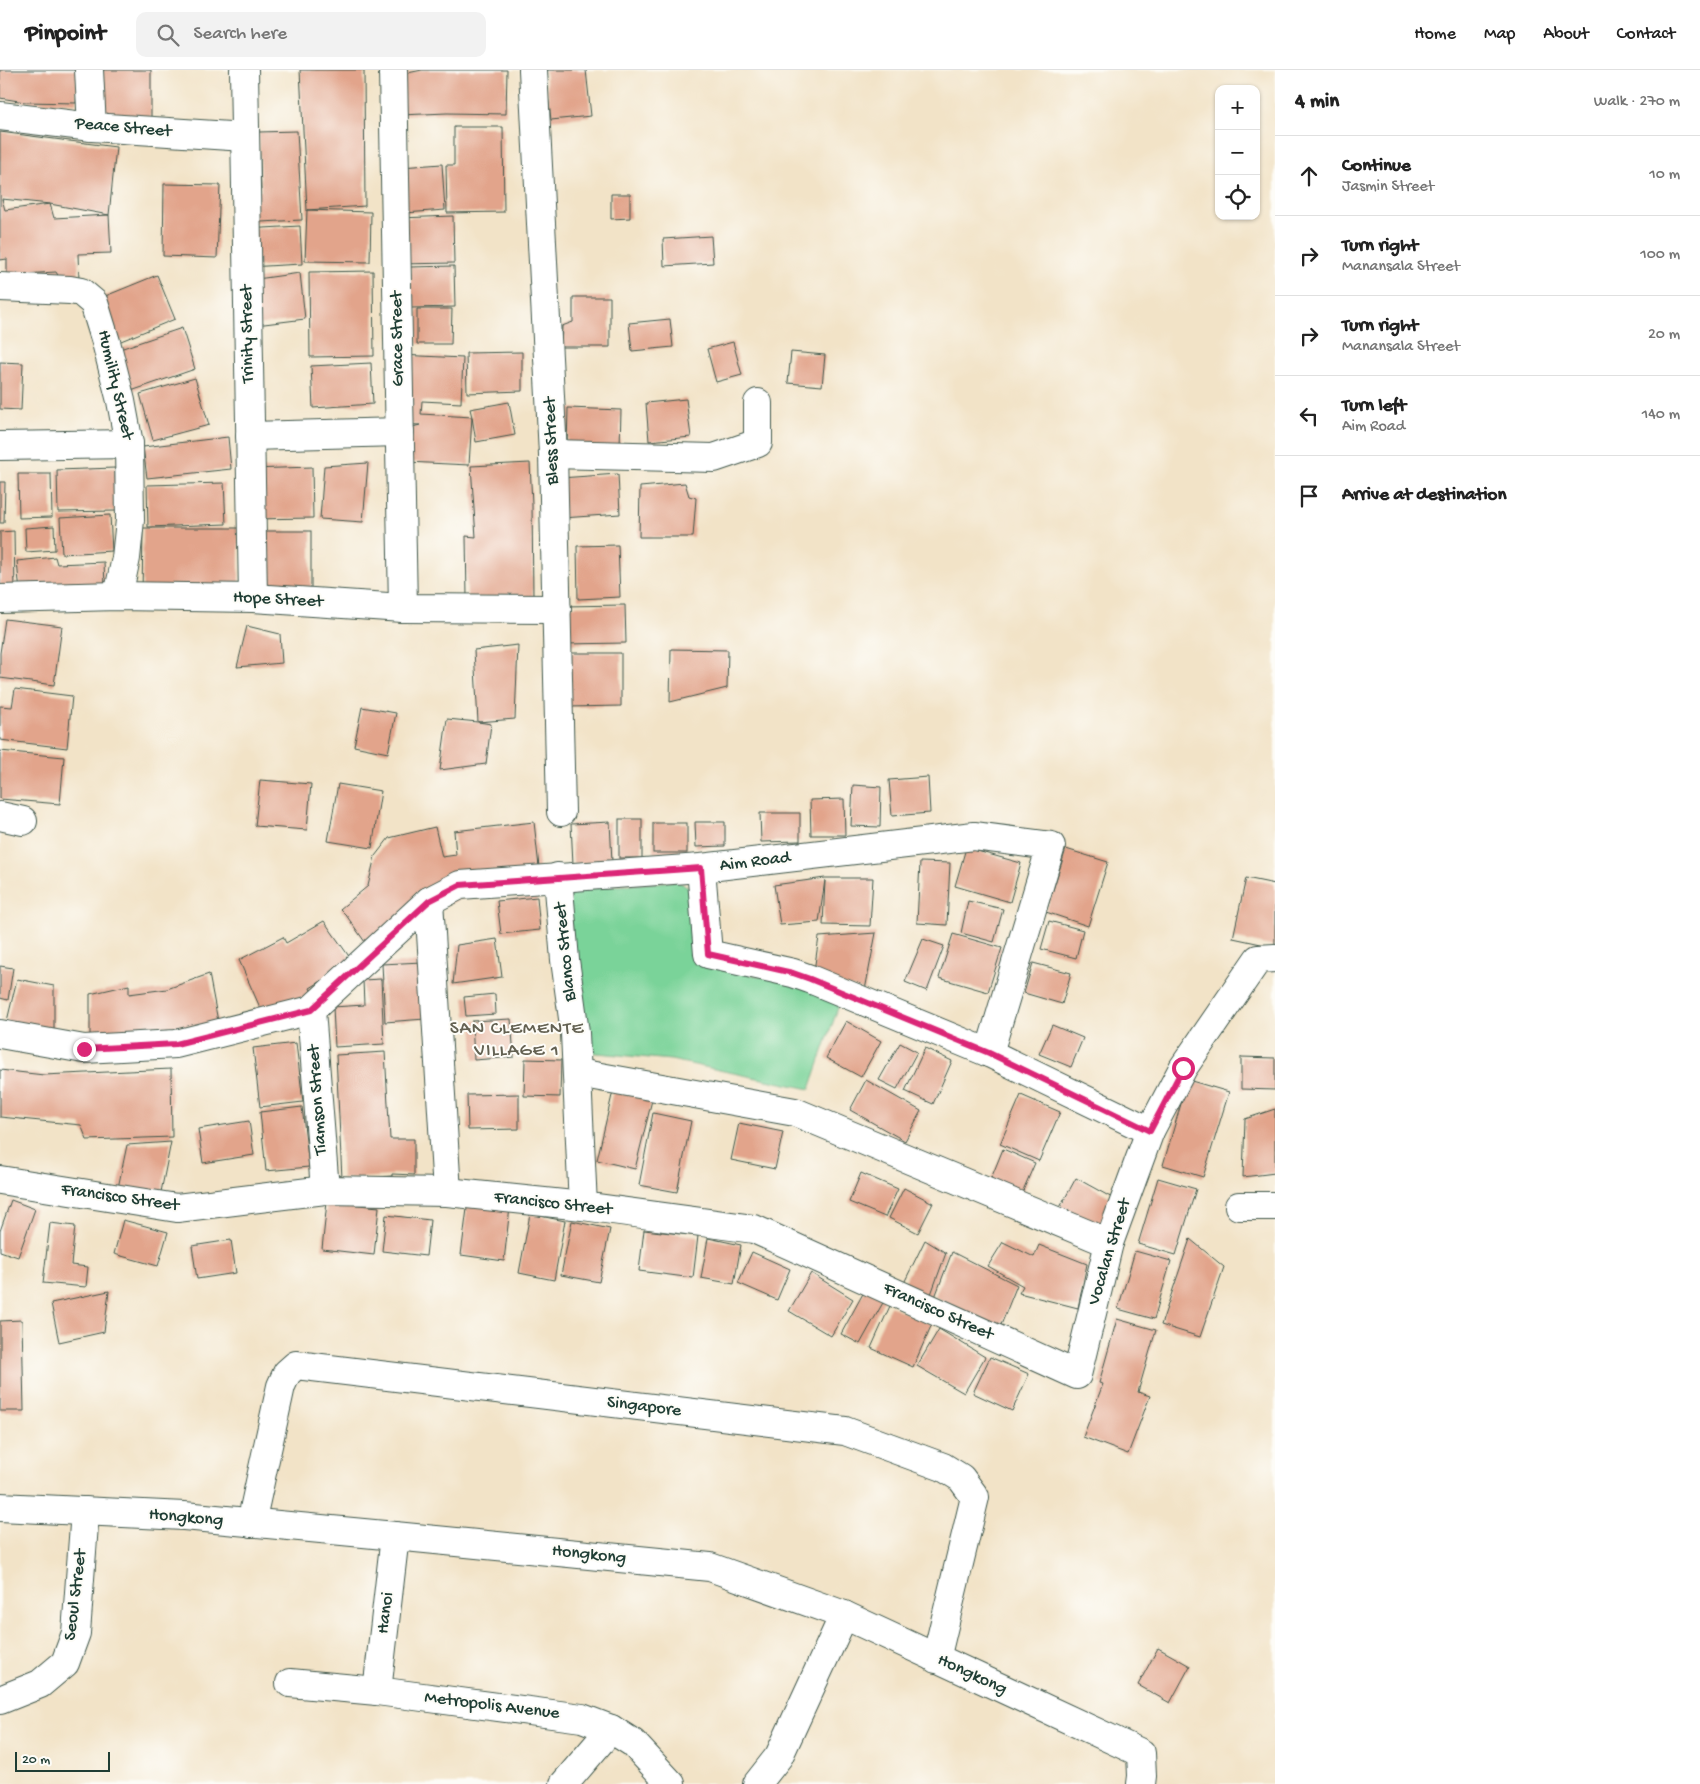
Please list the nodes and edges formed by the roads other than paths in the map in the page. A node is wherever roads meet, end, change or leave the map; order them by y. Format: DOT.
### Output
graph roads {
  1 [pos="89,70"];
  2 [pos="244,70"];
  3 [pos="393,70"];
  4 [pos="533,70"];
  5 [pos="0,116"];
  6 [pos="92,127"];
  7 [pos="245,137"];
  8 [pos="0,287"];
  9 [pos="758,403"];
  10 [pos="400,432"];
  11 [pos="250,436"];
  12 [pos="129,444"];
  13 [pos="0,446"];
  14 [pos="553,454"];
  15 [pos="118,596"];
  16 [pos="253,598"];
  17 [pos="0,599"];
  18 [pos="403,608"];
  19 [pos="556,609"];
  20 [pos="561,812"];
  21 [pos="701,868"];
  22 [pos="558,877"];
  23 [pos="429,901"];
  24 [pos="1275,958"];
  25 [pos="311,1010"];
  26 [pos="0,1034"];
  27 [pos="989,1053"];
  28 [pos="578,1073"];
  29 [pos="1150,1131"];
  30 [pos="0,1180"];
  31 [pos="325,1190"];
  32 [pos="447,1192"];
  33 [pos="583,1206"];
  34 [pos="1239,1206"];
  35 [pos="1275,1206"];
  36 [pos="1109,1243"];
  37 [pos="1077,1375"];
  38 [pos="0,1506"];
  39 [pos="85,1511"];
  40 [pos="251,1523"];
  41 [pos="395,1536"];
  42 [pos="844,1615"];
  43 [pos="936,1659"];
  44 [pos="290,1683"];
  45 [pos="377,1690"];
  46 [pos="0,1700"];
  47 [pos="611,1729"];
  48 [pos="564,1784"];
  49 [pos="670,1784"];
  50 [pos="757,1784"];
  51 [pos="1141,1784"];
  1 -- 6 [label="street"];
  2 -- 7 [label="street, Trinity Street"];
  3 -- 10 [label="street, Grace Street"];
  4 -- 14 [label="street, Bless Street"];
  5 -- 6 [label="street, Peace Street"];
  6 -- 7 [label="street, Peace Street"];
  7 -- 11 [label="street, Trinity Street"];
  8 -- 12 [label="street, Humility Street"];
  9 -- 14 [label="street"];
  10 -- 11 [label="street"];
  10 -- 18 [label="street, Grace Street"];
  11 -- 16 [label="street, Trinity Street"];
  12 -- 13 [label="street"];
  12 -- 15 [label="street, Humility Street"];
  14 -- 19 [label="street, Bless Street"];
  15 -- 16 [label="street, Hope Street"];
  15 -- 17 [label="street, Hope Street"];
  16 -- 18 [label="street, Hope Street"];
  18 -- 19 [label="street, Hope Street"];
  19 -- 20 [label="street, Bless Street"];
  21 -- 22 [label="street, Aim Road"];
  21 -- 27 [label="street"];
  21 -- 27 [label="street, Aim Road"];
  22 -- 23 [label="street, Aim Road"];
  22 -- 28 [label="street, Blanco Street"];
  23 -- 25 [label="street, Aim Road"];
  23 -- 32 [label="street"];
  24 -- 29 [label="street, Vocalan Street"];
  25 -- 26 [label="street, Aim Road"];
  25 -- 31 [label="street, Tiamson Street"];
  27 -- 29 [label="street"];
  28 -- 33 [label="street, Blanco Street"];
  28 -- 36 [label="street"];
  29 -- 36 [label="street, Vocalan Street"];
  30 -- 31 [label="street, Francisco Street"];
  31 -- 32 [label="street, Francisco Street"];
  32 -- 33 [label="street, Francisco Street"];
  33 -- 37 [label="street, Francisco Street"];
  34 -- 35 [label="street"];
  36 -- 37 [label="street, Vocalan Street"];
  38 -- 39 [label="street, Hongkong"];
  39 -- 40 [label="street, Hongkong"];
  39 -- 46 [label="street, Seoul Street"];
  40 -- 41 [label="street, Hongkong"];
  40 -- 43 [label="street, Singapore"];
  41 -- 42 [label="street, Hongkong"];
  41 -- 45 [label="street, Hanoi"];
  42 -- 43 [label="street, Hongkong"];
  42 -- 50 [label="street"];
  43 -- 51 [label="street, Hongkong"];
  44 -- 45 [label="street, Metropolis Avenue"];
  45 -- 47 [label="street, Metropolis Avenue"];
  47 -- 48 [label="street"];
  47 -- 49 [label="street, Metropolis Avenue"];
}
